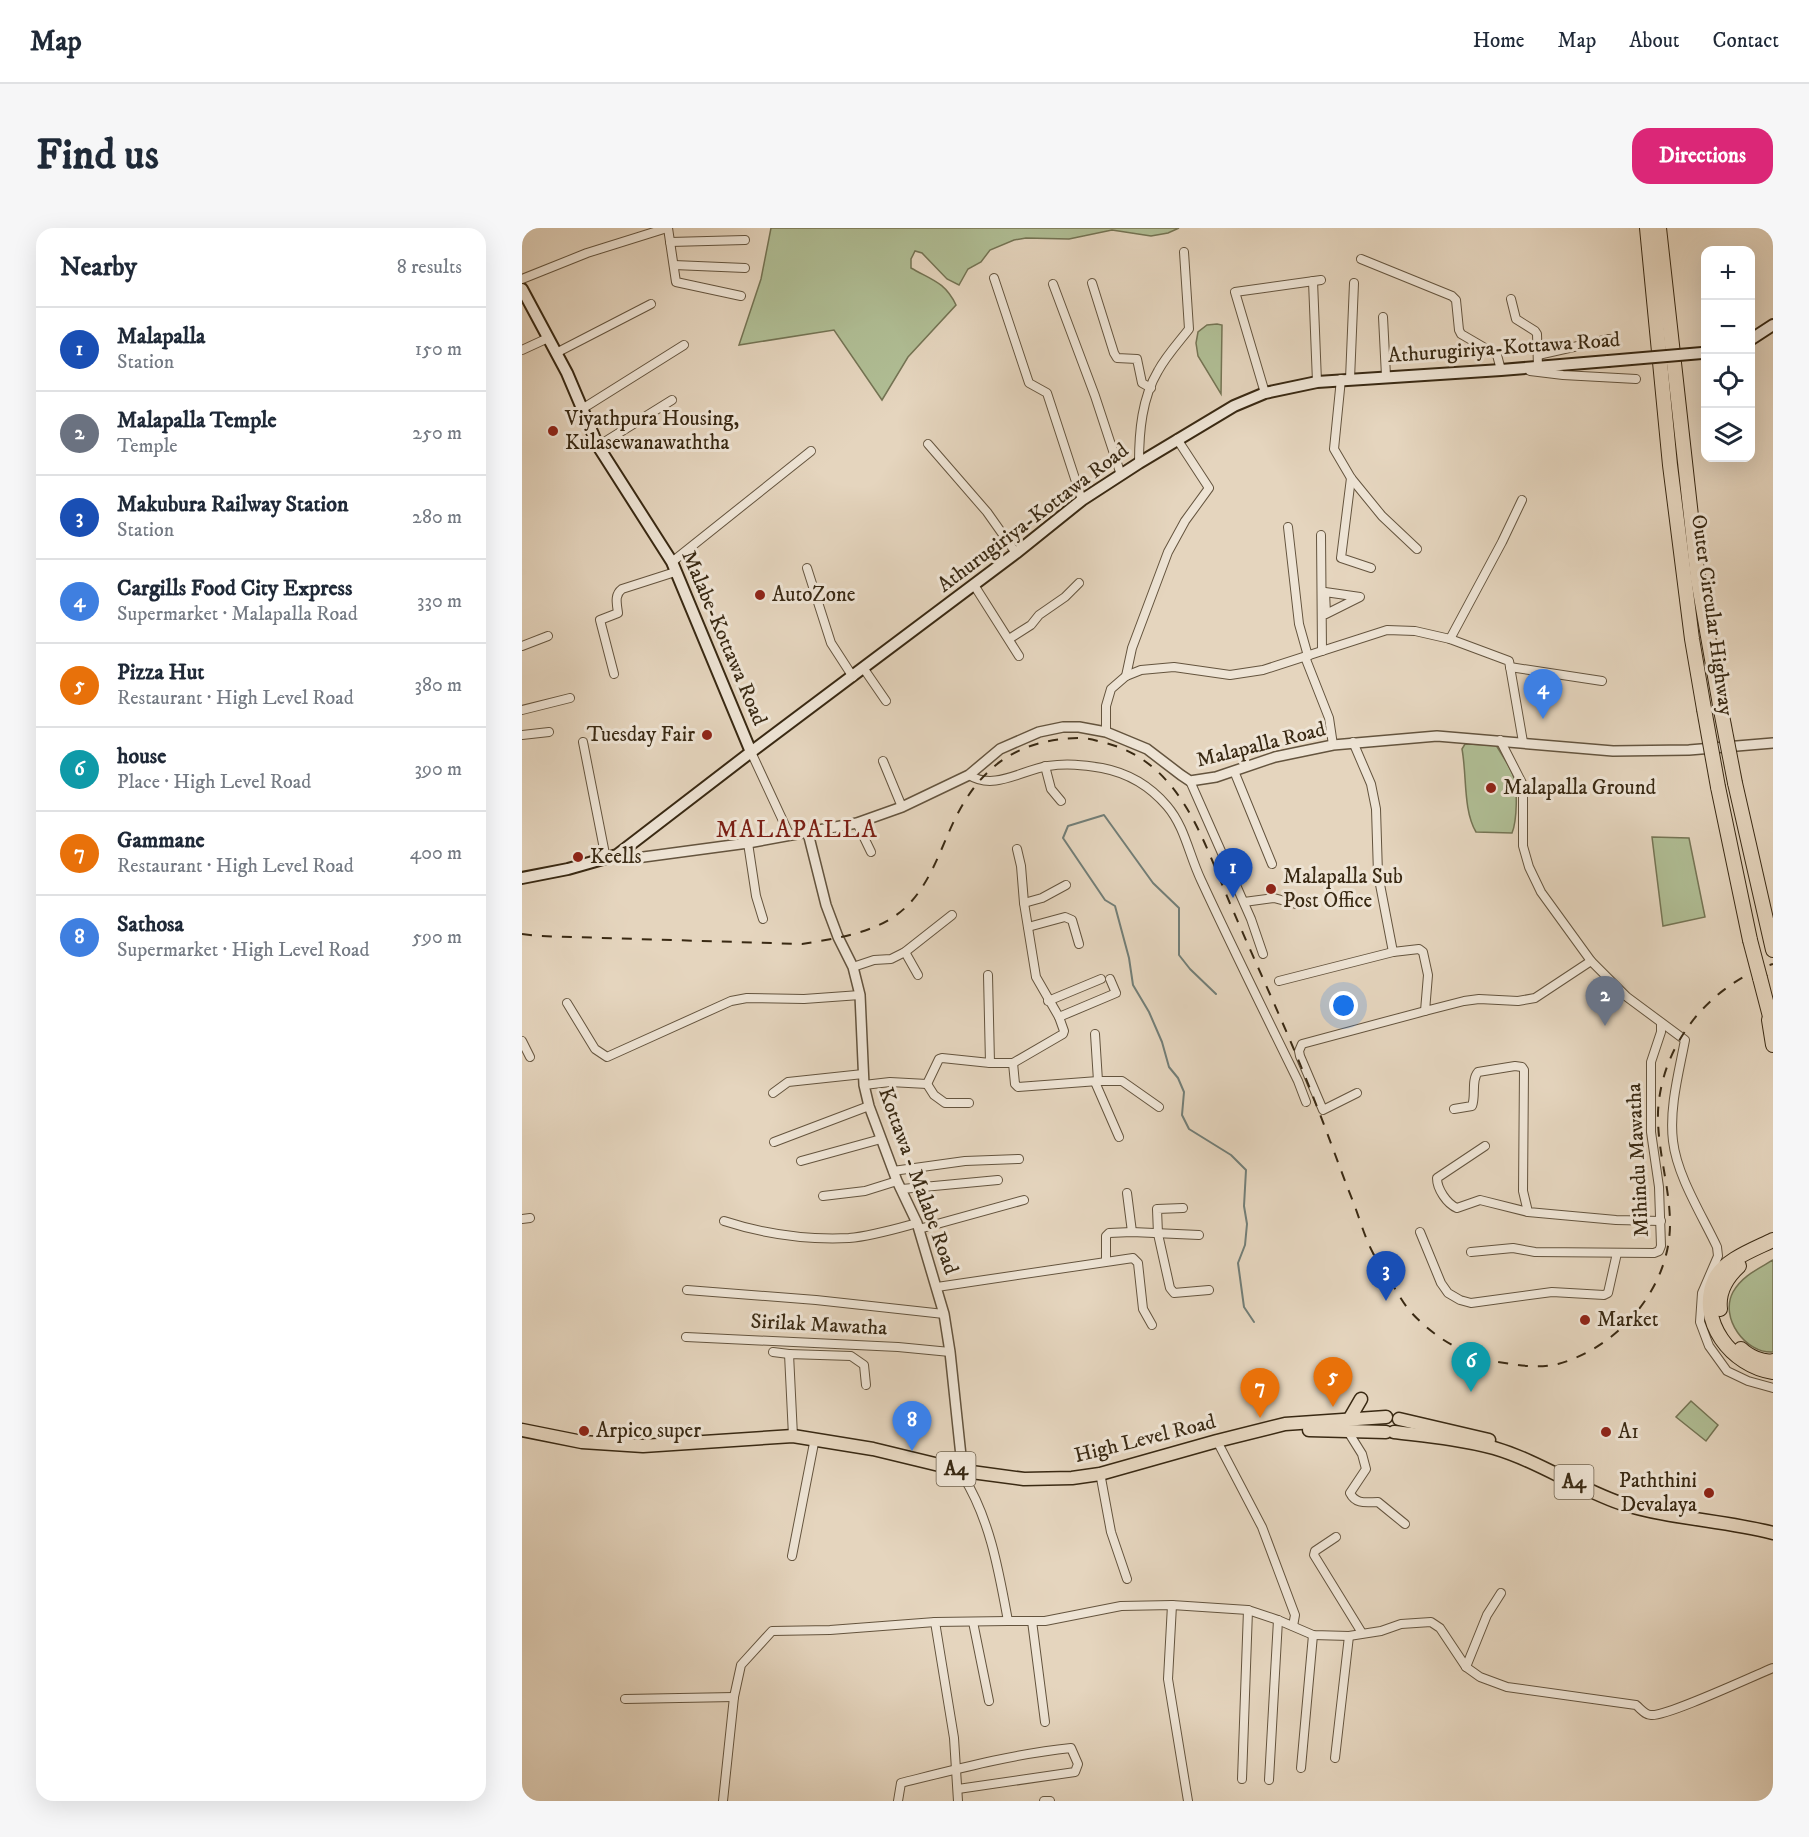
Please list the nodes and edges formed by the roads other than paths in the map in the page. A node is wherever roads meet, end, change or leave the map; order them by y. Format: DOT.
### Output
graph roads {
  1 [pos="667,228"];
  2 [pos="1647,228"];
  3 [pos="1659,228"];
  4 [pos="745,240"];
  5 [pos="670,242"];
  6 [pos="1184,252"];
  7 [pos="1360,259"];
  8 [pos="674,265"];
  9 [pos="745,268"];
  10 [pos="994,278"];
  11 [pos="522,279"];
  12 [pos="1092,283"];
  13 [pos="1354,283"];
  14 [pos="1053,284"];
  15 [pos="522,289"];
  16 [pos="741,296"];
  17 [pos="1511,299"];
  18 [pos="651,304"];
  19 [pos="1383,318"];
  20 [pos="1773,326"];
  21 [pos="1755,337"];
  22 [pos="548,338"];
  23 [pos="1609,339"];
  24 [pos="684,345"];
  25 [pos="522,350"];
  26 [pos="556,353"];
  27 [pos="1701,353"];
  28 [pos="1538,355"];
  29 [pos="1538,367"];
  30 [pos="1515,369"];
  31 [pos="1501,370"];
  32 [pos="1386,376"];
  33 [pos="1345,379"];
  34 [pos="1636,379"];
  35 [pos="1317,382"];
  36 [pos="1150,388"];
  37 [pos="1265,393"];
  38 [pos="672,400"];
  39 [pos="582,409"];
  40 [pos="1177,439"];
  41 [pos="928,444"];
  42 [pos="598,446"];
  43 [pos="811,451"];
  44 [pos="1139,463"];
  45 [pos="1121,475"];
  46 [pos="1351,478"];
  47 [pos="1082,500"];
  48 [pos="1522,500"];
  49 [pos="1288,527"];
  50 [pos="1321,535"];
  51 [pos="1417,549"];
  52 [pos="1016,553"];
  53 [pos="673,567"];
  54 [pos="807,568"];
  55 [pos="1371,568"];
  56 [pos="1078,583"];
  57 [pos="974,585"];
  58 [pos="1324,617"];
  59 [pos="548,636"];
  60 [pos="1009,639"];
  61 [pos="1450,639"];
  62 [pos="522,646"];
  63 [pos="1322,651"];
  64 [pos="1019,656"];
  65 [pos="1307,657"];
  66 [pos="1510,667"];
  67 [pos="864,669"];
  68 [pos="614,674"];
  69 [pos="1126,676"];
  70 [pos="853,677"];
  71 [pos="1602,681"];
  72 [pos="570,698"];
  73 [pos="886,701"];
  74 [pos="522,710"];
  75 [pos="549,732"];
  76 [pos="1106,732"];
  77 [pos="522,735"];
  78 [pos="1500,740"];
  79 [pos="584,741"];
  80 [pos="1353,742"];
  81 [pos="1523,742"];
  82 [pos="1773,743"];
  83 [pos="1333,745"];
  84 [pos="751,752"];
  85 [pos="883,761"];
  86 [pos="1045,766"];
  87 [pos="1234,771"];
  88 [pos="969,775"];
  89 [pos="1191,781"];
  90 [pos="1061,801"];
  91 [pos="902,807"];
  92 [pos="857,823"];
  93 [pos="808,833"];
  94 [pos="790,836"];
  95 [pos="748,843"];
  96 [pos="1017,849"];
  97 [pos="871,852"];
  98 [pos="612,857"];
  99 [pos="1272,864"];
  100 [pos="522,878"];
  101 [pos="1066,885"];
  102 [pos="1244,902"];
  103 [pos="1024,903"];
  104 [pos="1296,904"];
  105 [pos="952,915"];
  106 [pos="763,919"];
  107 [pos="1028,927"];
  108 [pos="1079,945"];
  109 [pos="1773,950"];
  110 [pos="905,952"];
  111 [pos="1393,952"];
  112 [pos="1263,954"];
  113 [pos="1591,961"];
  114 [pos="853,967"];
  115 [pos="918,975"];
  116 [pos="988,975"];
  117 [pos="1278,981"];
  118 [pos="860,996"];
  119 [pos="1048,1001"];
  120 [pos="567,1003"];
  121 [pos="1766,1003"];
  122 [pos="1425,1011"];
  123 [pos="1059,1017"];
  124 [pos="1661,1023"];
  125 [pos="1773,1028"];
  126 [pos="1095,1034"];
  127 [pos="522,1041"];
  128 [pos="1773,1045"];
  129 [pos="530,1057"];
  130 [pos="990,1063"];
  131 [pos="1013,1063"];
  132 [pos="863,1074"];
  133 [pos="1096,1081"];
  134 [pos="927,1084"];
  135 [pos="864,1085"];
  136 [pos="773,1093"];
  137 [pos="1357,1093"];
  138 [pos="1306,1102"];
  139 [pos="969,1103"];
  140 [pos="869,1106"];
  141 [pos="1159,1107"];
  142 [pos="1454,1109"];
  143 [pos="1119,1137"];
  144 [pos="881,1139"];
  145 [pos="774,1142"];
  146 [pos="1485,1146"];
  147 [pos="1019,1159"];
  148 [pos="801,1161"];
  149 [pos="893,1171"];
  150 [pos="998,1179"];
  151 [pos="900,1185"];
  152 [pos="1127,1193"];
  153 [pos="823,1196"];
  154 [pos="1024,1200"];
  155 [pos="1183,1208"];
  156 [pos="1528,1212"];
  157 [pos="724,1221"];
  158 [pos="1661,1221"];
  159 [pos="918,1226"];
  160 [pos="1132,1232"];
  161 [pos="1420,1232"];
  162 [pos="1158,1234"];
  163 [pos="1198,1235"];
  164 [pos="1773,1240"];
  165 [pos="1773,1249"];
  166 [pos="1471,1252"];
  167 [pos="1617,1253"];
  168 [pos="1106,1261"];
  169 [pos="937,1287"];
  170 [pos="687,1290"];
  171 [pos="1209,1290"];
  172 [pos="944,1314"];
  173 [pos="1152,1325"];
  174 [pos="686,1337"];
  175 [pos="773,1352"];
  176 [pos="950,1352"];
  177 [pos="789,1354"];
  178 [pos="1773,1361"];
  179 [pos="1773,1372"];
  180 [pos="866,1385"];
  181 [pos="1773,1388"];
  182 [pos="1361,1399"];
  183 [pos="1393,1418"];
  184 [pos="1348,1424"];
  185 [pos="522,1430"];
  186 [pos="1390,1432"];
  187 [pos="522,1435"];
  188 [pos="793,1436"];
  189 [pos="814,1443"];
  190 [pos="1218,1443"];
  191 [pos="643,1449"];
  192 [pos="964,1474"];
  193 [pos="1101,1478"];
  194 [pos="1405,1524"];
  195 [pos="1773,1525"];
  196 [pos="1773,1533"];
  197 [pos="1336,1537"];
  198 [pos="792,1556"];
  199 [pos="1127,1579"];
  200 [pos="1501,1593"];
  201 [pos="1172,1605"];
  202 [pos="1248,1610"];
  203 [pos="1278,1620"];
  204 [pos="1008,1621"];
  205 [pos="1032,1621"];
  206 [pos="935,1622"];
  207 [pos="973,1622"];
  208 [pos="1293,1626"];
  209 [pos="1362,1633"];
  210 [pos="1313,1635"];
  211 [pos="1349,1636"];
  212 [pos="1466,1667"];
  213 [pos="1773,1668"];
  214 [pos="734,1697"];
  215 [pos="625,1699"];
  216 [pos="988,1701"];
  217 [pos="1045,1722"];
  218 [pos="1335,1758"];
  219 [pos="1301,1768"];
  220 [pos="957,1769"];
  221 [pos="1242,1779"];
  222 [pos="1269,1780"];
  223 [pos="958,1789"];
  224 [pos="723,1801"];
  225 [pos="898,1801"];
  226 [pos="958,1801"];
  227 [pos="1044,1801"];
  228 [pos="1050,1801"];
  229 [pos="1188,1801"];
  1 -- 5 [label="street"];
  1 -- 11 [label="street"];
  2 -- 121 [label="highway, Outer Circular Highway, bridge"];
  3 -- 109 [label="highway, Outer Circular Highway, bridge"];
  4 -- 5 [label="street"];
  5 -- 8 [label="street"];
  6 -- 36 [label="street"];
  7 -- 31 [label="street"];
  8 -- 9 [label="street"];
  8 -- 16 [label="street"];
  10 -- 47 [label="street"];
  12 -- 36 [label="street"];
  13 -- 33 [label="street"];
  14 -- 45 [label="street"];
  15 -- 22 [label="main road, Malabe-Kottawa Road"];
  17 -- 28 [label="street"];
  18 -- 26 [label="street"];
  19 -- 32 [label="street"];
  20 -- 21 [label="main road"];
  22 -- 25 [label="street"];
  22 -- 26 [label="main road, Malabe-Kottawa Road"];
  23 -- 28 [label="street"];
  24 -- 39 [label="street"];
  26 -- 39 [label="main road, Malabe-Kottawa Road"];
  27 -- 29 [label="main road, Athurugiriya-Kottawa Road, bridge"];
  28 -- 29 [label="street"];
  29 -- 30 [label="main road, Athurugiriya-Kottawa Road"];
  30 -- 31 [label="main road, Athurugiriya-Kottawa Road"];
  30 -- 34 [label="street"];
  31 -- 32 [label="main road, Athurugiriya-Kottawa Road"];
  32 -- 33 [label="main road, Athurugiriya-Kottawa Road"];
  33 -- 35 [label="main road, Athurugiriya-Kottawa Road"];
  33 -- 46 [label="street"];
  35 -- 37 [label="main road, Athurugiriya-Kottawa Road"];
  35 -- 37 [label="street"];
  36 -- 44 [label="street"];
  37 -- 40 [label="main road, Athurugiriya-Kottawa Road"];
  38 -- 42 [label="street"];
  39 -- 42 [label="main road, Malabe-Kottawa Road"];
  40 -- 44 [label="main road, Athurugiriya-Kottawa Road"];
  40 -- 69 [label="street"];
  41 -- 52 [label="street"];
  42 -- 53 [label="main road, Malabe-Kottawa Road"];
  43 -- 53 [label="street"];
  44 -- 45 [label="main road, Athurugiriya-Kottawa Road"];
  45 -- 47 [label="main road, Athurugiriya-Kottawa Road"];
  46 -- 51 [label="street"];
  46 -- 55 [label="street"];
  47 -- 52 [label="main road, Athurugiriya-Kottawa Road"];
  48 -- 61 [label="street"];
  49 -- 65 [label="street"];
  50 -- 58 [label="street"];
  52 -- 57 [label="main road, Athurugiriya-Kottawa Road"];
  53 -- 68 [label="street"];
  53 -- 84 [label="main road, Malabe-Kottawa Road"];
  54 -- 70 [label="street"];
  56 -- 60 [label="street"];
  57 -- 60 [label="street"];
  57 -- 67 [label="main road, Athurugiriya-Kottawa Road"];
  58 -- 58 [label="street"];
  58 -- 63 [label="street"];
  59 -- 62 [label="street"];
  60 -- 64 [label="street"];
  61 -- 63 [label="street"];
  61 -- 66 [label="street"];
  63 -- 65 [label="street"];
  65 -- 69 [label="street"];
  65 -- 83 [label="street"];
  66 -- 71 [label="street"];
  66 -- 81 [label="street"];
  67 -- 70 [label="main road, Athurugiriya-Kottawa Road"];
  67 -- 73 [label="street"];
  69 -- 76 [label="street"];
  70 -- 84 [label="main road, Athurugiriya-Kottawa Road"];
  72 -- 74 [label="street"];
  75 -- 77 [label="street"];
  76 -- 88 [label="street, Malapalla Road"];
  76 -- 89 [label="street, Malapalla Road"];
  78 -- 80 [label="street, Malapalla Road"];
  78 -- 81 [label="street, Malapalla Road"];
  78 -- 113 [label="street"];
  79 -- 98 [label="street"];
  80 -- 83 [label="street, Malapalla Road"];
  80 -- 111 [label="street"];
  81 -- 82 [label="street, Malapalla Road"];
  83 -- 87 [label="street, Malapalla Road"];
  84 -- 94 [label="street"];
  84 -- 98 [label="main road, Athurugiriya-Kottawa Road"];
  85 -- 91 [label="street"];
  86 -- 88 [label="street"];
  86 -- 90 [label="street"];
  86 -- 138 [label="street"];
  87 -- 89 [label="street, Malapalla Road"];
  87 -- 99 [label="street"];
  88 -- 91 [label="street, Malapalla Road"];
  89 -- 102 [label="street"];
  91 -- 92 [label="street, Malapalla Road"];
  92 -- 93 [label="street, Malapalla Road"];
  92 -- 97 [label="street"];
  93 -- 94 [label="street, Malapalla Road"];
  93 -- 114 [label="street, Kottawa - Malabe Road"];
  94 -- 95 [label="street, Malapalla Road"];
  95 -- 98 [label="street, Malapalla Road"];
  95 -- 106 [label="street"];
  96 -- 103 [label="street"];
  98 -- 100 [label="main road, Athurugiriya-Kottawa Road"];
  101 -- 103 [label="street"];
  102 -- 104 [label="street"];
  102 -- 112 [label="street"];
  103 -- 107 [label="street"];
  105 -- 110 [label="street"];
  107 -- 108 [label="street"];
  107 -- 119 [label="street"];
  110 -- 114 [label="street"];
  110 -- 115 [label="street"];
  111 -- 117 [label="street"];
  111 -- 122 [label="street"];
  113 -- 122 [label="street"];
  113 -- 124 [label="street"];
  114 -- 118 [label="street, Kottawa - Malabe Road"];
  116 -- 130 [label="street"];
  118 -- 120 [label="street"];
  118 -- 132 [label="street, Kottawa - Malabe Road"];
  119 -- 123 [label="street"];
  119 -- 123 [label="street"];
  121 -- 125 [label="highway"];
  121 -- 128 [label="highway"];
  122 -- 137 [label="street"];
  123 -- 131 [label="street"];
  124 -- 158 [label="street, Mihindu Mawatha"];
  124 -- 181 [label="street"];
  126 -- 133 [label="street"];
  127 -- 129 [label="street"];
  130 -- 131 [label="street"];
  130 -- 134 [label="street"];
  131 -- 133 [label="street"];
  132 -- 135 [label="street, Kottawa - Malabe Road"];
  132 -- 136 [label="street"];
  133 -- 141 [label="street"];
  133 -- 143 [label="street"];
  134 -- 135 [label="street"];
  134 -- 139 [label="street"];
  135 -- 140 [label="street, Kottawa - Malabe Road"];
  140 -- 144 [label="street, Kottawa - Malabe Road"];
  140 -- 145 [label="street"];
  142 -- 156 [label="street"];
  144 -- 148 [label="street"];
  144 -- 149 [label="street, Kottawa - Malabe Road"];
  146 -- 156 [label="street"];
  147 -- 149 [label="street"];
  149 -- 151 [label="street, Kottawa - Malabe Road"];
  150 -- 151 [label="street"];
  151 -- 153 [label="street"];
  151 -- 159 [label="street, Kottawa - Malabe Road"];
  152 -- 160 [label="street"];
  154 -- 159 [label="street"];
  155 -- 162 [label="street"];
  156 -- 158 [label="street"];
  157 -- 159 [label="street"];
  158 -- 167 [label="street, Mihindu Mawatha"];
  159 -- 169 [label="street, Kottawa - Malabe Road"];
  160 -- 162 [label="street"];
  160 -- 168 [label="street"];
  161 -- 167 [label="street"];
  162 -- 163 [label="street"];
  162 -- 171 [label="street"];
  164 -- 179 [label="highway"];
  165 -- 178 [label="highway"];
  166 -- 167 [label="street, Mihindu Mawatha"];
  168 -- 169 [label="street"];
  168 -- 173 [label="street"];
  169 -- 172 [label="street, Kottawa - Malabe Road"];
  170 -- 172 [label="street"];
  172 -- 176 [label="street, Kottawa - Malabe Road"];
  174 -- 176 [label="street, Sirilak Mawatha"];
  175 -- 177 [label="street"];
  176 -- 192 [label="street, Kottawa - Malabe Road"];
  177 -- 180 [label="street"];
  177 -- 188 [label="street"];
  182 -- 184 [label="highway"];
  183 -- 184 [label="highway, High Level Road / A4"];
  183 -- 186 [label="highway"];
  183 -- 195 [label="highway, High Level Road / A4"];
  184 -- 186 [label="highway, High Level Road / A4"];
  184 -- 190 [label="highway, High Level Road / A4"];
  184 -- 194 [label="street"];
  185 -- 191 [label="highway, High Level Road / A4"];
  186 -- 196 [label="highway, High Level Road / A4"];
  187 -- 191 [label="highway, High Level Road / A4"];
  188 -- 191 [label="highway, High Level Road / A4"];
  188 -- 192 [label="highway, High Level Road / A4"];
  189 -- 191 [label="highway, High Level Road / A4"];
  189 -- 192 [label="highway, High Level Road / A4"];
  189 -- 198 [label="street"];
  190 -- 192 [label="highway, High Level Road / A4"];
  190 -- 193 [label="highway, High Level Road / A4"];
  190 -- 208 [label="street"];
  192 -- 193 [label="highway, High Level Road / A4"];
  192 -- 204 [label="street"];
  193 -- 199 [label="street"];
  197 -- 209 [label="street"];
  200 -- 212 [label="street"];
  201 -- 202 [label="street"];
  201 -- 205 [label="street"];
  201 -- 229 [label="street"];
  202 -- 203 [label="street"];
  202 -- 221 [label="street"];
  203 -- 208 [label="street"];
  203 -- 222 [label="street"];
  204 -- 205 [label="street"];
  204 -- 207 [label="street"];
  205 -- 217 [label="street"];
  206 -- 207 [label="street"];
  206 -- 214 [label="street"];
  206 -- 220 [label="street"];
  207 -- 216 [label="street"];
  208 -- 210 [label="street"];
  209 -- 211 [label="street"];
  209 -- 212 [label="street"];
  210 -- 211 [label="street"];
  210 -- 219 [label="street"];
  211 -- 218 [label="street"];
  212 -- 213 [label="street"];
  214 -- 215 [label="street"];
  214 -- 224 [label="street"];
  220 -- 223 [label="street"];
  220 -- 223 [label="street"];
  220 -- 225 [label="street"];
  223 -- 226 [label="street"];
  227 -- 228 [label="street"];
}
